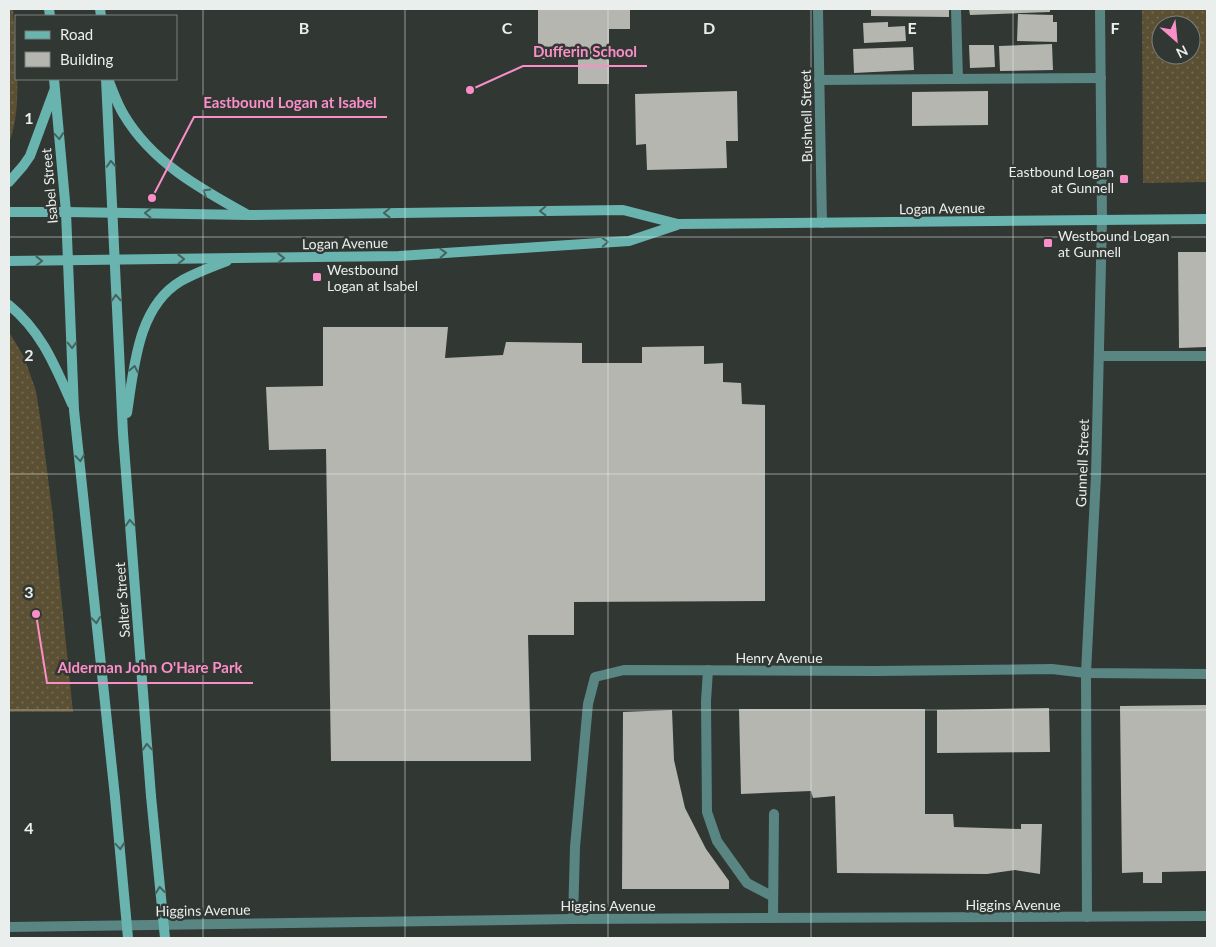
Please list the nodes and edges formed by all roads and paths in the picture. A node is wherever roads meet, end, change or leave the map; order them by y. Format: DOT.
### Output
graph roads {
  1 [pos="818,9"];
  2 [pos="956,9"];
  3 [pos="1100,9"];
  4 [pos="1100,78"];
  5 [pos="958,79"];
  6 [pos="107,80"];
  7 [pos="107,80"];
  8 [pos="819,80"];
  9 [pos="54,83"];
  10 [pos="9,182"];
  11 [pos="9,212"];
  12 [pos="66,212"];
  13 [pos="114,213"];
  14 [pos="249,215"];
  15 [pos="1207,219"];
  16 [pos="1102,220"];
  17 [pos="822,223"];
  18 [pos="678,224"];
  19 [pos="232,259"];
  20 [pos="115,260"];
  21 [pos="9,261"];
  22 [pos="69,261"];
  23 [pos="9,305"];
  24 [pos="1099,356"];
  25 [pos="1207,356"];
  26 [pos="74,410"];
  27 [pos="123,434"];
  28 [pos="708,670"];
  29 [pos="1086,673"];
  30 [pos="1207,674"];
  31 [pos="774,814"];
  32 [pos="772,896"];
  33 [pos="1207,916"];
  34 [pos="1087,917"];
  35 [pos="773,918"];
  36 [pos="573,919"];
  37 [pos="9,927"];
  38 [pos="128,938"];
  39 [pos="165,938"];
  1 -- 8 [label="street, Bushnell Street"];
  2 -- 5 [label="street"];
  3 -- 4 [label="street, Gunnell Street"];
  4 -- 5 [label="street"];
  4 -- 16 [label="street, Gunnell Street"];
  5 -- 8 [label="street"];
  13 -- 6 [label="main road, one-way"];
  14 -- 7 [label="main road, one-way"];
  8 -- 17 [label="street, Bushnell Street"];
  9 -- 10 [label="main road"];
  9 -- 12 [label="main road, Isabel Street, one-way"];
  11 -- 12 [label="main road, Logan Avenue"];
  12 -- 13 [label="main road, Logan Avenue"];
  12 -- 22 [label="main road, Isabel Street"];
  14 -- 13 [label="main road, Logan Avenue, one-way"];
  13 -- 20 [label="main road"];
  18 -- 14 [label="main road, Logan Avenue, one-way"];
  15 -- 16 [label="main road, Logan Avenue"];
  16 -- 17 [label="main road, Logan Avenue"];
  16 -- 24 [label="street, Gunnell Street"];
  17 -- 18 [label="main road, Logan Avenue"];
  19 -- 18 [label="main road, Logan Avenue, one-way"];
  20 -- 19 [label="main road, Logan Avenue, one-way"];
  27 -- 19 [label="main road, one-way"];
  20 -- 22 [label="main road, Logan Avenue"];
  27 -- 20 [label="main road, Salter Street, one-way"];
  21 -- 22 [label="main road, Logan Avenue, one-way"];
  22 -- 26 [label="main road, Salter Street, one-way"];
  23 -- 26 [label="main road"];
  24 -- 25 [label="street"];
  24 -- 29 [label="street, Gunnell Street"];
  26 -- 38 [label="main road, Salter Street, one-way, bridge"];
  39 -- 27 [label="main road, Salter Street, one-way, bridge"];
  28 -- 29 [label="street, Henry Avenue"];
  28 -- 32 [label="street"];
  28 -- 36 [label="street, Henry Avenue"];
  29 -- 30 [label="street, Henry Avenue"];
  29 -- 34 [label="street, Gunnell Street"];
  31 -- 32 [label="street"];
  32 -- 35 [label="street"];
  33 -- 34 [label="street, Higgins Avenue"];
  34 -- 35 [label="street, Higgins Avenue"];
  35 -- 36 [label="street, Higgins Avenue"];
  36 -- 37 [label="street, Higgins Avenue"];
}
